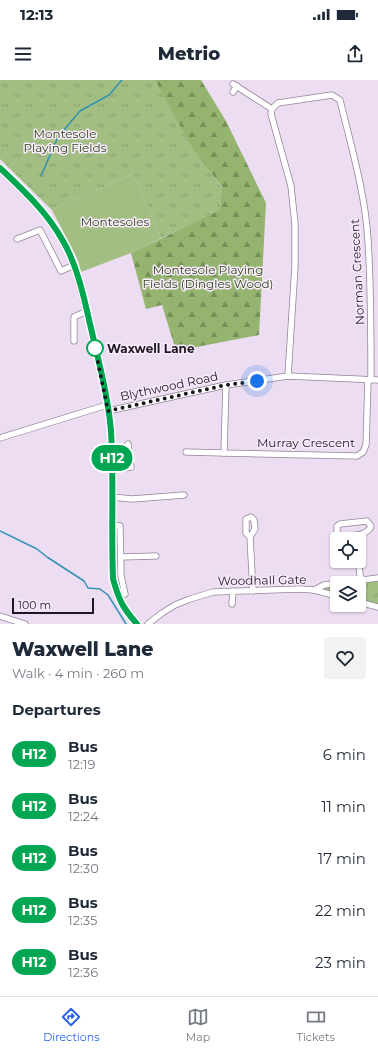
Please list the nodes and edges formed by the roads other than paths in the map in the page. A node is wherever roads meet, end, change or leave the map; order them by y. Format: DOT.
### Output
graph roads {
  1 [pos="233,92"];
  2 [pos="272,109"];
  3 [pos="0,168"];
  4 [pos="17,239"];
  5 [pos="74,266"];
  6 [pos="87,311"];
  7 [pos="74,341"];
  8 [pos="288,376"];
  9 [pos="369,380"];
  10 [pos="378,380"];
  11 [pos="226,385"];
  12 [pos="108,408"];
  13 [pos="0,438"];
  14 [pos="128,444"];
  15 [pos="186,452"];
  16 [pos="224,453"];
  17 [pos="113,470"];
  18 [pos="184,495"];
  19 [pos="112,497"];
  20 [pos="112,525"];
  21 [pos="250,537"];
  22 [pos="354,537"];
  23 [pos="156,556"];
  24 [pos="120,557"];
  25 [pos="378,578"];
  26 [pos="366,580"];
  27 [pos="330,584"];
  28 [pos="314,590"];
  29 [pos="232,591"];
  30 [pos="253,591"];
  31 [pos="117,594"];
  32 [pos="330,594"];
  33 [pos="232,604"];
  34 [pos="366,604"];
  35 [pos="378,607"];
  36 [pos="0,616"];
  37 [pos="25,624"];
  38 [pos="137,624"];
  39 [pos="148,624"];
  1 -- 2 [label="street"];
  2 -- 8 [label="street"];
  2 -- 9 [label="street, Norman Crescent"];
  3 -- 5 [label="main road"];
  4 -- 5 [label="street"];
  5 -- 6 [label="main road"];
  6 -- 7 [label="street"];
  6 -- 12 [label="main road"];
  8 -- 9 [label="street, Blythwood Road"];
  8 -- 11 [label="street, Blythwood Road"];
  9 -- 10 [label="street, Blythwood Road"];
  9 -- 16 [label="street, Murray Crescent"];
  11 -- 12 [label="street, Blythwood Road"];
  11 -- 16 [label="street"];
  12 -- 13 [label="street"];
  12 -- 17 [label="main road"];
  14 -- 17 [label="street"];
  15 -- 16 [label="street, Murray Crescent"];
  17 -- 19 [label="main road"];
  18 -- 19 [label="street"];
  19 -- 20 [label="main road"];
  20 -- 24 [label="street"];
  20 -- 31 [label="main road"];
  21 -- 30 [label="street"];
  22 -- 22 [label="street"];
  23 -- 24 [label="street"];
  24 -- 31 [label="street"];
  25 -- 26 [label="street"];
  27 -- 28 [label="street"];
  28 -- 30 [label="street, Woodhall Gate"];
  28 -- 32 [label="street, Woodhall Gate"];
  29 -- 30 [label="street, Woodhall Gate"];
  29 -- 33 [label="street"];
  29 -- 39 [label="street, Woodhall Gate"];
  31 -- 38 [label="main road"];
  34 -- 35 [label="street"];
  36 -- 37 [label="street"];
}
